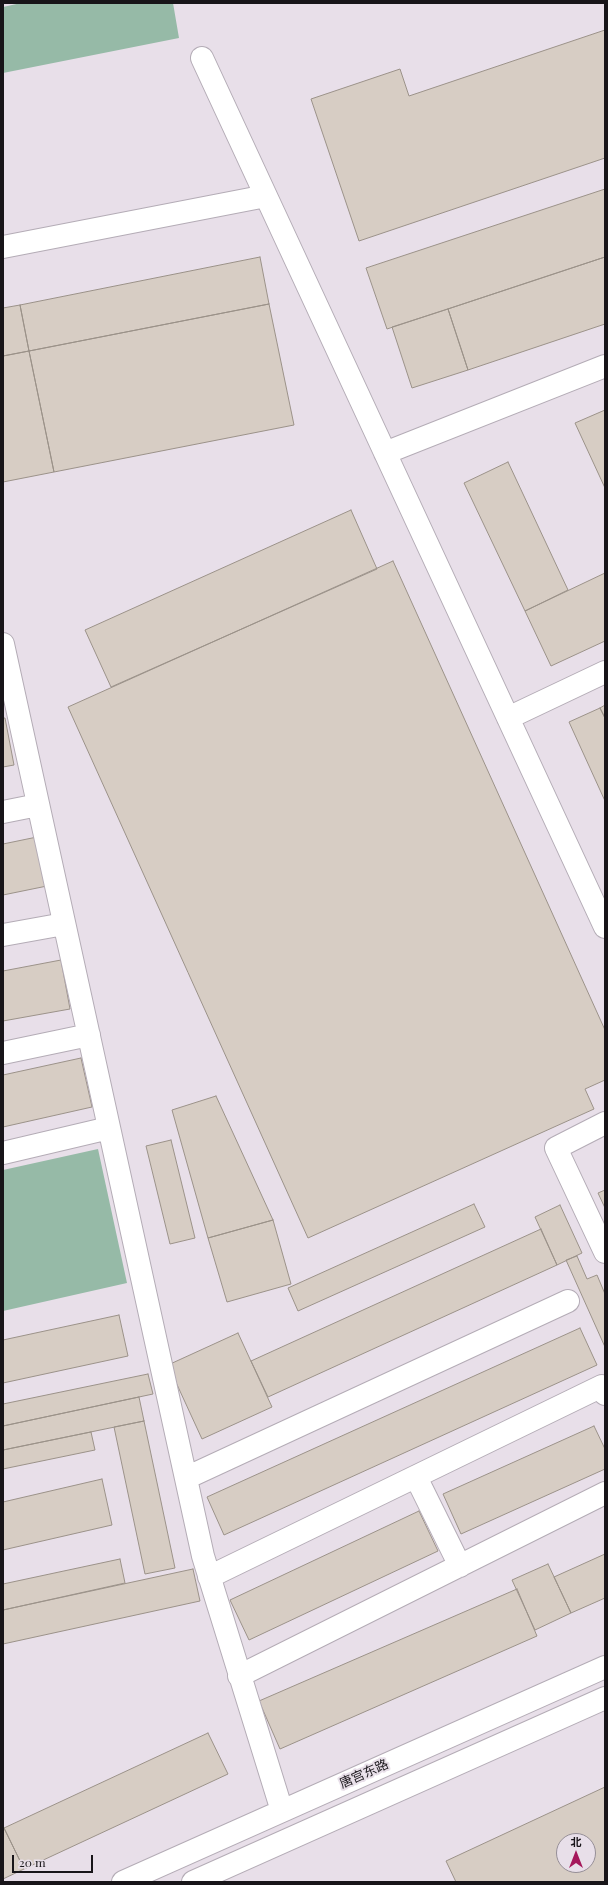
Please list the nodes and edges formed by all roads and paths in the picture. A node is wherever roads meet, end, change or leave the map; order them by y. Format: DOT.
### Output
graph roads {
  1 [pos="202,58"];
  2 [pos="266,196"];
  3 [pos="3,246"];
  4 [pos="605,366"];
  5 [pos="385,453"];
  6 [pos="3,644"];
  7 [pos="605,672"];
  8 [pos="7,683"];
  9 [pos="508,718"];
  10 [pos="38,805"];
  11 [pos="3,812"];
  12 [pos="64,924"];
  13 [pos="605,927"];
  14 [pos="3,935"];
  15 [pos="89,1034"];
  16 [pos="3,1053"];
  17 [pos="605,1123"];
  18 [pos="109,1128"];
  19 [pos="3,1153"];
  20 [pos="605,1252"];
  21 [pos="568,1301"];
  22 [pos="605,1394"];
  23 [pos="416,1477"];
  24 [pos="186,1478"];
  25 [pos="605,1493"];
  26 [pos="460,1566"];
  27 [pos="209,1577"];
  28 [pos="605,1667"];
  29 [pos="239,1676"];
  30 [pos="605,1698"];
  31 [pos="282,1811"];
  32 [pos="123,1882"];
  33 [pos="193,1882"];
  1 -- 2 [label="street"];
  2 -- 3 [label="street"];
  2 -- 5 [label="street"];
  4 -- 5 [label="street"];
  5 -- 9 [label="street"];
  6 -- 8 [label="street"];
  7 -- 9 [label="street"];
  8 -- 10 [label="street"];
  9 -- 13 [label="street"];
  10 -- 11 [label="street"];
  10 -- 12 [label="street"];
  12 -- 14 [label="street"];
  12 -- 15 [label="street"];
  15 -- 16 [label="street"];
  15 -- 18 [label="street"];
  17 -- 20 [label="street"];
  18 -- 19 [label="street"];
  18 -- 24 [label="street"];
  21 -- 24 [label="street"];
  22 -- 23 [label="street"];
  23 -- 26 [label="street"];
  23 -- 27 [label="street"];
  24 -- 27 [label="street"];
  25 -- 26 [label="street"];
  26 -- 29 [label="street"];
  27 -- 29 [label="street"];
  28 -- 31 [label="street, 唐宫东路"];
  29 -- 31 [label="street"];
  30 -- 33 [label="street"];
  31 -- 32 [label="street, 唐宫东路"];
}
